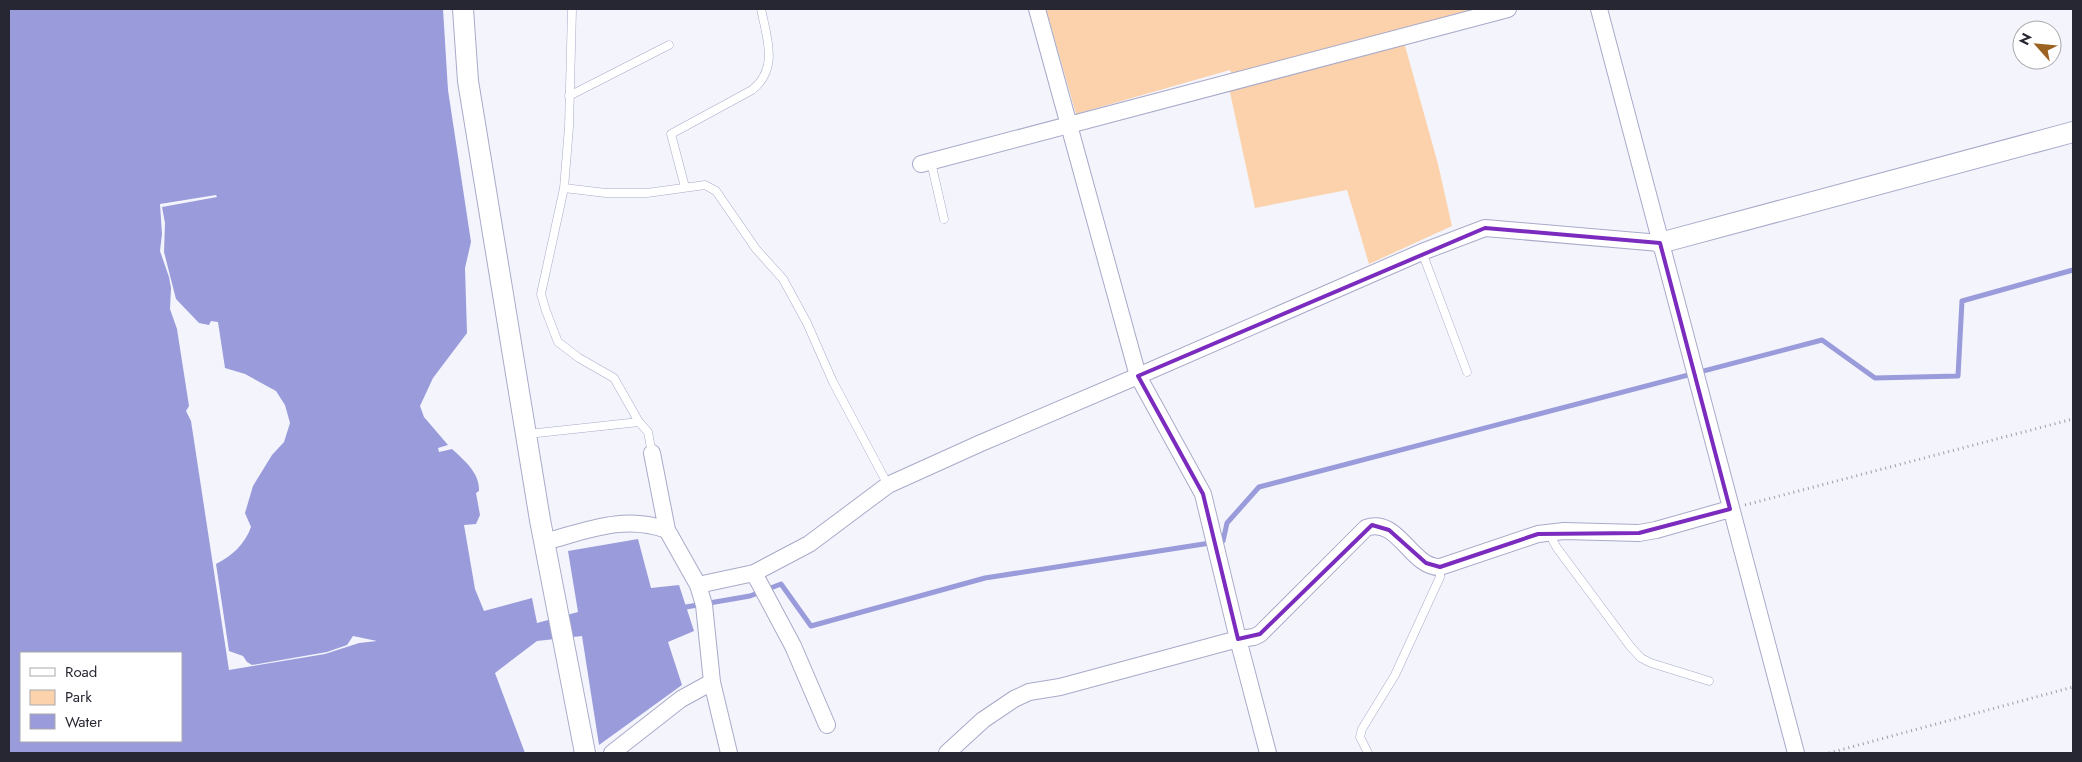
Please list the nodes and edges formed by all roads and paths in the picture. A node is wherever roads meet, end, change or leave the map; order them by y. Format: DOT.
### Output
graph roads {
  1 [pos="463,9"];
  2 [pos="572,9"];
  3 [pos="761,9"];
  4 [pos="1037,9"];
  5 [pos="1508,9"];
  6 [pos="1599,9"];
  7 [pos="669,45"];
  8 [pos="569,96"];
  9 [pos="1070,126"];
  10 [pos="2073,132"];
  11 [pos="926,163"];
  12 [pos="685,187"];
  13 [pos="564,188"];
  14 [pos="944,219"];
  15 [pos="1660,243"];
  16 [pos="1422,252"];
  17 [pos="1467,372"];
  18 [pos="1138,376"];
  19 [pos="2073,419"];
  20 [pos="639,422"];
  21 [pos="526,434"];
  22 [pos="652,453"];
  23 [pos="888,485"];
  24 [pos="1730,509"];
  25 [pos="667,530"];
  26 [pos="1553,531"];
  27 [pos="544,542"];
  28 [pos="1440,568"];
  29 [pos="754,573"];
  30 [pos="698,585"];
  31 [pos="1238,639"];
  32 [pos="1709,681"];
  33 [pos="712,682"];
  34 [pos="2073,687"];
  35 [pos="827,725"];
  36 [pos="965,747"];
  37 [pos="585,753"];
  38 [pos="612,753"];
  39 [pos="728,753"];
  40 [pos="947,753"];
  41 [pos="1268,753"];
  42 [pos="1368,753"];
  43 [pos="1796,753"];
  44 [pos="1829,753"];
  1 -- 21 [label="street"];
  2 -- 8 [label="lane"];
  3 -- 12 [label="lane"];
  4 -- 9 [label="street"];
  5 -- 9 [label="street"];
  6 -- 15 [label="street"];
  7 -- 8 [label="lane"];
  8 -- 13 [label="lane"];
  9 -- 11 [label="street"];
  9 -- 18 [label="street"];
  10 -- 15 [label="street"];
  11 -- 14 [label="lane"];
  12 -- 13 [label="lane"];
  12 -- 23 [label="lane"];
  13 -- 20 [label="lane"];
  15 -- 16 [label="street"];
  15 -- 24 [label="street"];
  16 -- 17 [label="lane"];
  16 -- 18 [label="street"];
  18 -- 23 [label="street"];
  18 -- 31 [label="street"];
  19 -- 24 [label="path"];
  20 -- 21 [label="lane"];
  20 -- 22 [label="lane"];
  21 -- 27 [label="street"];
  22 -- 25 [label="street"];
  23 -- 29 [label="street"];
  24 -- 26 [label="street"];
  24 -- 43 [label="street"];
  25 -- 27 [label="street"];
  25 -- 30 [label="street"];
  26 -- 28 [label="street"];
  26 -- 32 [label="lane"];
  27 -- 37 [label="street"];
  28 -- 31 [label="street"];
  28 -- 42 [label="lane"];
  29 -- 30 [label="street"];
  29 -- 35 [label="street"];
  30 -- 33 [label="street"];
  31 -- 36 [label="street"];
  31 -- 41 [label="street"];
  33 -- 38 [label="street"];
  33 -- 39 [label="street"];
  34 -- 44 [label="path"];
  36 -- 40 [label="street"];
}
